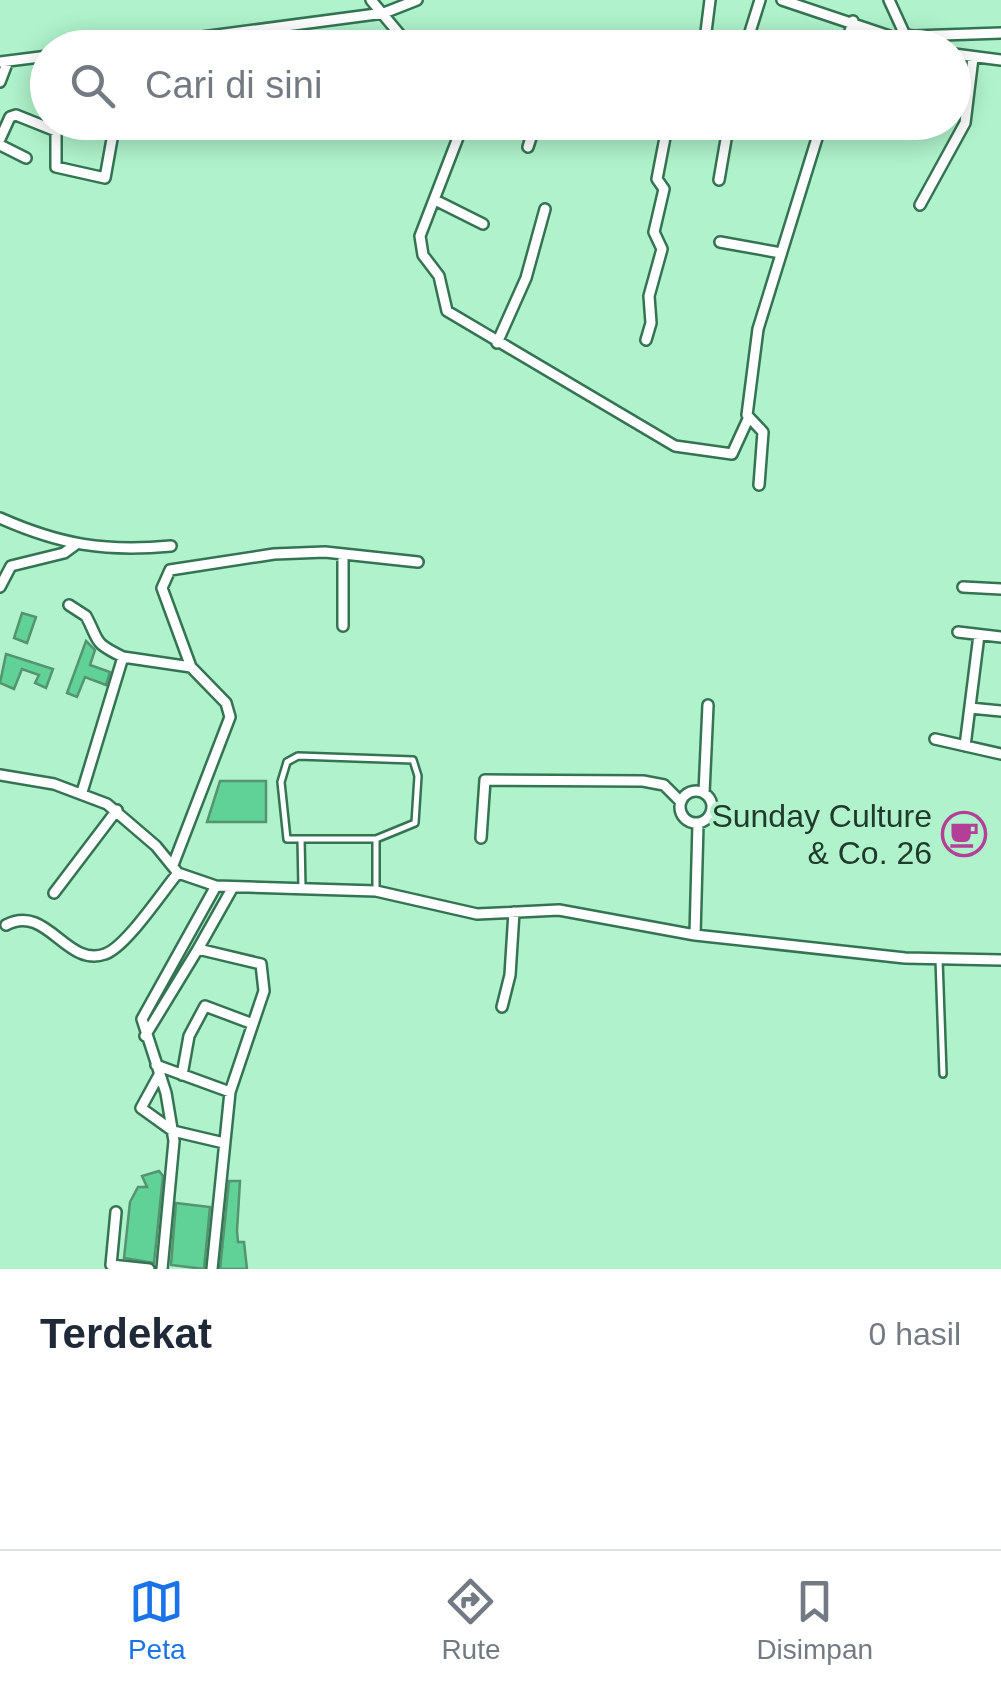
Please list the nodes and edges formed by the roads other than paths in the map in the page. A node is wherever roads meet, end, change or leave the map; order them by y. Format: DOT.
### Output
graph roads {
  1 [pos="371,0"];
  2 [pos="417,0"];
  3 [pos="710,0"];
  4 [pos="760,0"];
  5 [pos="782,0"];
  6 [pos="889,0"];
  7 [pos="384,13"];
  8 [pos="854,21"];
  9 [pos="255,30"];
  10 [pos="397,30"];
  11 [pos="706,30"];
  12 [pos="751,30"];
  13 [pos="851,30"];
  14 [pos="882,30"];
  15 [pos="904,30"];
  16 [pos="1001,33"];
  17 [pos="971,35"];
  18 [pos="30,58"];
  19 [pos="973,58"];
  20 [pos="1001,60"];
  21 [pos="4,62"];
  22 [pos="971,74"];
  23 [pos="0,82"];
  24 [pos="30,120"];
  25 [pos="56,140"];
  26 [pos="112,140"];
  27 [pos="457,140"];
  28 [pos="530,140"];
  29 [pos="664,140"];
  30 [pos="726,140"];
  31 [pos="817,140"];
  32 [pos="956,140"];
  33 [pos="0,142"];
  34 [pos="528,147"];
  35 [pos="26,158"];
  36 [pos="719,180"];
  37 [pos="435,200"];
  38 [pos="920,205"];
  39 [pos="544,209"];
  40 [pos="482,224"];
  41 [pos="720,242"];
  42 [pos="782,253"];
  43 [pos="646,340"];
  44 [pos="497,344"];
  45 [pos="748,419"];
  46 [pos="759,485"];
  47 [pos="0,506"];
  48 [pos="3,519"];
  49 [pos="75,545"];
  50 [pos="172,546"];
  51 [pos="343,554"];
  52 [pos="418,562"];
  53 [pos="0,587"];
  54 [pos="963,587"];
  55 [pos="1001,589"];
  56 [pos="69,605"];
  57 [pos="343,626"];
  58 [pos="958,632"];
  59 [pos="980,635"];
  60 [pos="1001,637"];
  61 [pos="124,657"];
  62 [pos="191,667"];
  63 [pos="708,705"];
  64 [pos="970,708"];
  65 [pos="1001,712"];
  66 [pos="936,739"];
  67 [pos="964,746"];
  68 [pos="1001,754"];
  69 [pos="0,775"];
  70 [pos="82,792"];
  71 [pos="704,793"];
  72 [pos="681,802"];
  73 [pos="116,810"];
  74 [pos="698,824"];
  75 [pos="482,838"];
  76 [pos="301,839"];
  77 [pos="376,839"];
  78 [pos="175,869"];
  79 [pos="216,886"];
  80 [pos="233,887"];
  81 [pos="302,888"];
  82 [pos="376,891"];
  83 [pos="54,893"];
  84 [pos="514,912"];
  85 [pos="6,926"];
  86 [pos="695,935"];
  87 [pos="198,949"];
  88 [pos="938,959"];
  89 [pos="171,960"];
  90 [pos="1001,960"];
  91 [pos="186,968"];
  92 [pos="157,986"];
  93 [pos="170,994"];
  94 [pos="502,1007"];
  95 [pos="253,1024"];
  96 [pos="145,1036"];
  97 [pos="158,1070"];
  98 [pos="943,1074"];
  99 [pos="182,1075"];
  100 [pos="230,1092"];
  101 [pos="173,1131"];
  102 [pos="224,1143"];
  103 [pos="116,1212"];
  104 [pos="111,1267"];
  105 [pos="149,1269"];
  106 [pos="162,1269"];
  107 [pos="212,1269"];
  1 -- 7 [label="street"];
  2 -- 7 [label="street"];
  3 -- 11 [label="street"];
  4 -- 12 [label="street"];
  5 -- 8 [label="street"];
  6 -- 15 [label="street"];
  7 -- 9 [label="street"];
  7 -- 10 [label="street"];
  8 -- 13 [label="street"];
  8 -- 14 [label="street"];
  16 -- 17 [label="street"];
  18 -- 21 [label="street"];
  19 -- 20 [label="street"];
  19 -- 22 [label="street"];
  21 -- 23 [label="street"];
  24 -- 33 [label="street"];
  25 -- 26 [label="street"];
  27 -- 37 [label="street"];
  28 -- 34 [label="street"];
  29 -- 43 [label="street"];
  30 -- 36 [label="street"];
  31 -- 42 [label="street"];
  32 -- 38 [label="street"];
  33 -- 35 [label="street"];
  37 -- 40 [label="street"];
  37 -- 44 [label="street"];
  39 -- 44 [label="street"];
  41 -- 42 [label="street"];
  42 -- 45 [label="street"];
  44 -- 45 [label="street"];
  45 -- 46 [label="street"];
  47 -- 48 [label="street"];
  48 -- 49 [label="street"];
  49 -- 50 [label="street"];
  49 -- 53 [label="street"];
  51 -- 52 [label="street"];
  51 -- 57 [label="street"];
  51 -- 62 [label="street"];
  54 -- 55 [label="street"];
  56 -- 61 [label="street"];
  58 -- 59 [label="street"];
  59 -- 60 [label="street"];
  59 -- 64 [label="street"];
  61 -- 62 [label="street"];
  61 -- 70 [label="street"];
  62 -- 78 [label="street"];
  63 -- 71 [label="street"];
  64 -- 65 [label="street"];
  64 -- 67 [label="street"];
  66 -- 67 [label="street"];
  67 -- 68 [label="street"];
  69 -- 70 [label="street"];
  70 -- 73 [label="street"];
  71 -- 72 [label="street"];
  71 -- 74 [label="street"];
  72 -- 74 [label="street"];
  72 -- 75 [label="street"];
  73 -- 78 [label="street"];
  73 -- 83 [label="street"];
  74 -- 86 [label="street"];
  76 -- 77 [label="lane"];
  76 -- 77 [label="lane"];
  76 -- 81 [label="lane"];
  77 -- 82 [label="lane"];
  78 -- 79 [label="street"];
  78 -- 85 [label="street"];
  79 -- 80 [label="street"];
  79 -- 89 [label="street"];
  80 -- 81 [label="street"];
  80 -- 87 [label="street"];
  81 -- 82 [label="street"];
  82 -- 84 [label="street"];
  84 -- 86 [label="street"];
  84 -- 94 [label="street"];
  86 -- 88 [label="street"];
  87 -- 91 [label="street"];
  87 -- 95 [label="street"];
  88 -- 90 [label="street"];
  88 -- 98 [label="lane"];
  89 -- 91 [label="street"];
  89 -- 92 [label="street"];
  91 -- 93 [label="street"];
  92 -- 93 [label="street"];
  92 -- 96 [label="street"];
  93 -- 96 [label="street"];
  95 -- 99 [label="street"];
  95 -- 100 [label="street"];
  96 -- 97 [label="street"];
  97 -- 99 [label="street"];
  97 -- 101 [label="street"];
  97 -- 101 [label="street"];
  99 -- 100 [label="street"];
  100 -- 102 [label="street"];
  101 -- 102 [label="street"];
  101 -- 106 [label="street"];
  102 -- 107 [label="street"];
  103 -- 104 [label="street"];
  104 -- 105 [label="street"];
}
